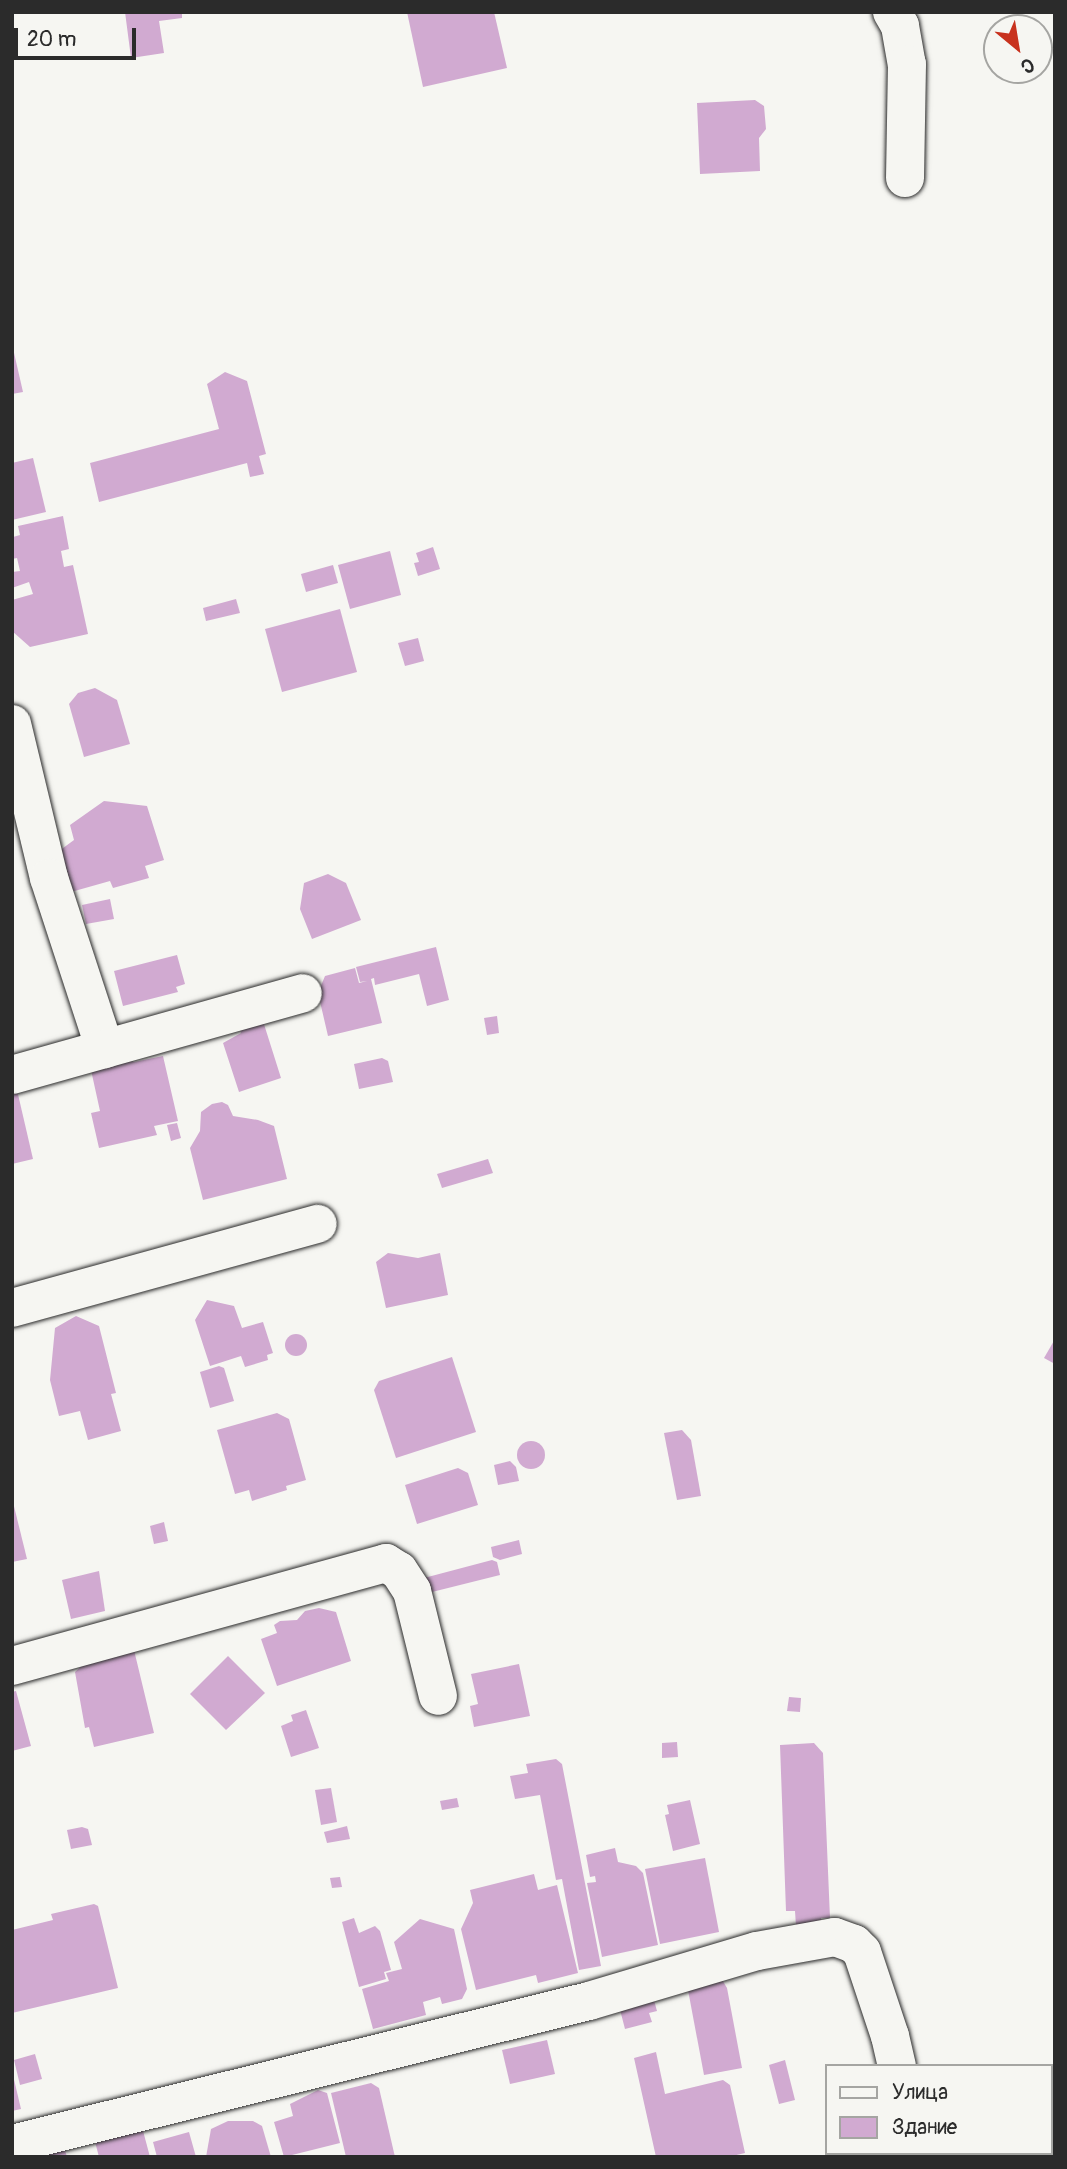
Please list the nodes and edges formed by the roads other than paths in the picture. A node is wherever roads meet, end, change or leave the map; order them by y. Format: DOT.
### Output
graph roads {
  1 [pos="892,12"];
  2 [pos="905,178"];
  3 [pos="12,724"];
  4 [pos="303,993"];
  5 [pos="105,1049"];
  6 [pos="12,1074"];
  7 [pos="318,1224"];
  8 [pos="12,1308"];
  9 [pos="12,1665"];
  10 [pos="438,1696"];
  11 [pos="897,2064"];
  12 [pos="12,2144"];
  1 -- 2 [label="street"];
  3 -- 5 [label="street"];
  4 -- 5 [label="street"];
  5 -- 6 [label="street"];
  7 -- 8 [label="street"];
  9 -- 10 [label="street"];
  11 -- 12 [label="street"];
}
